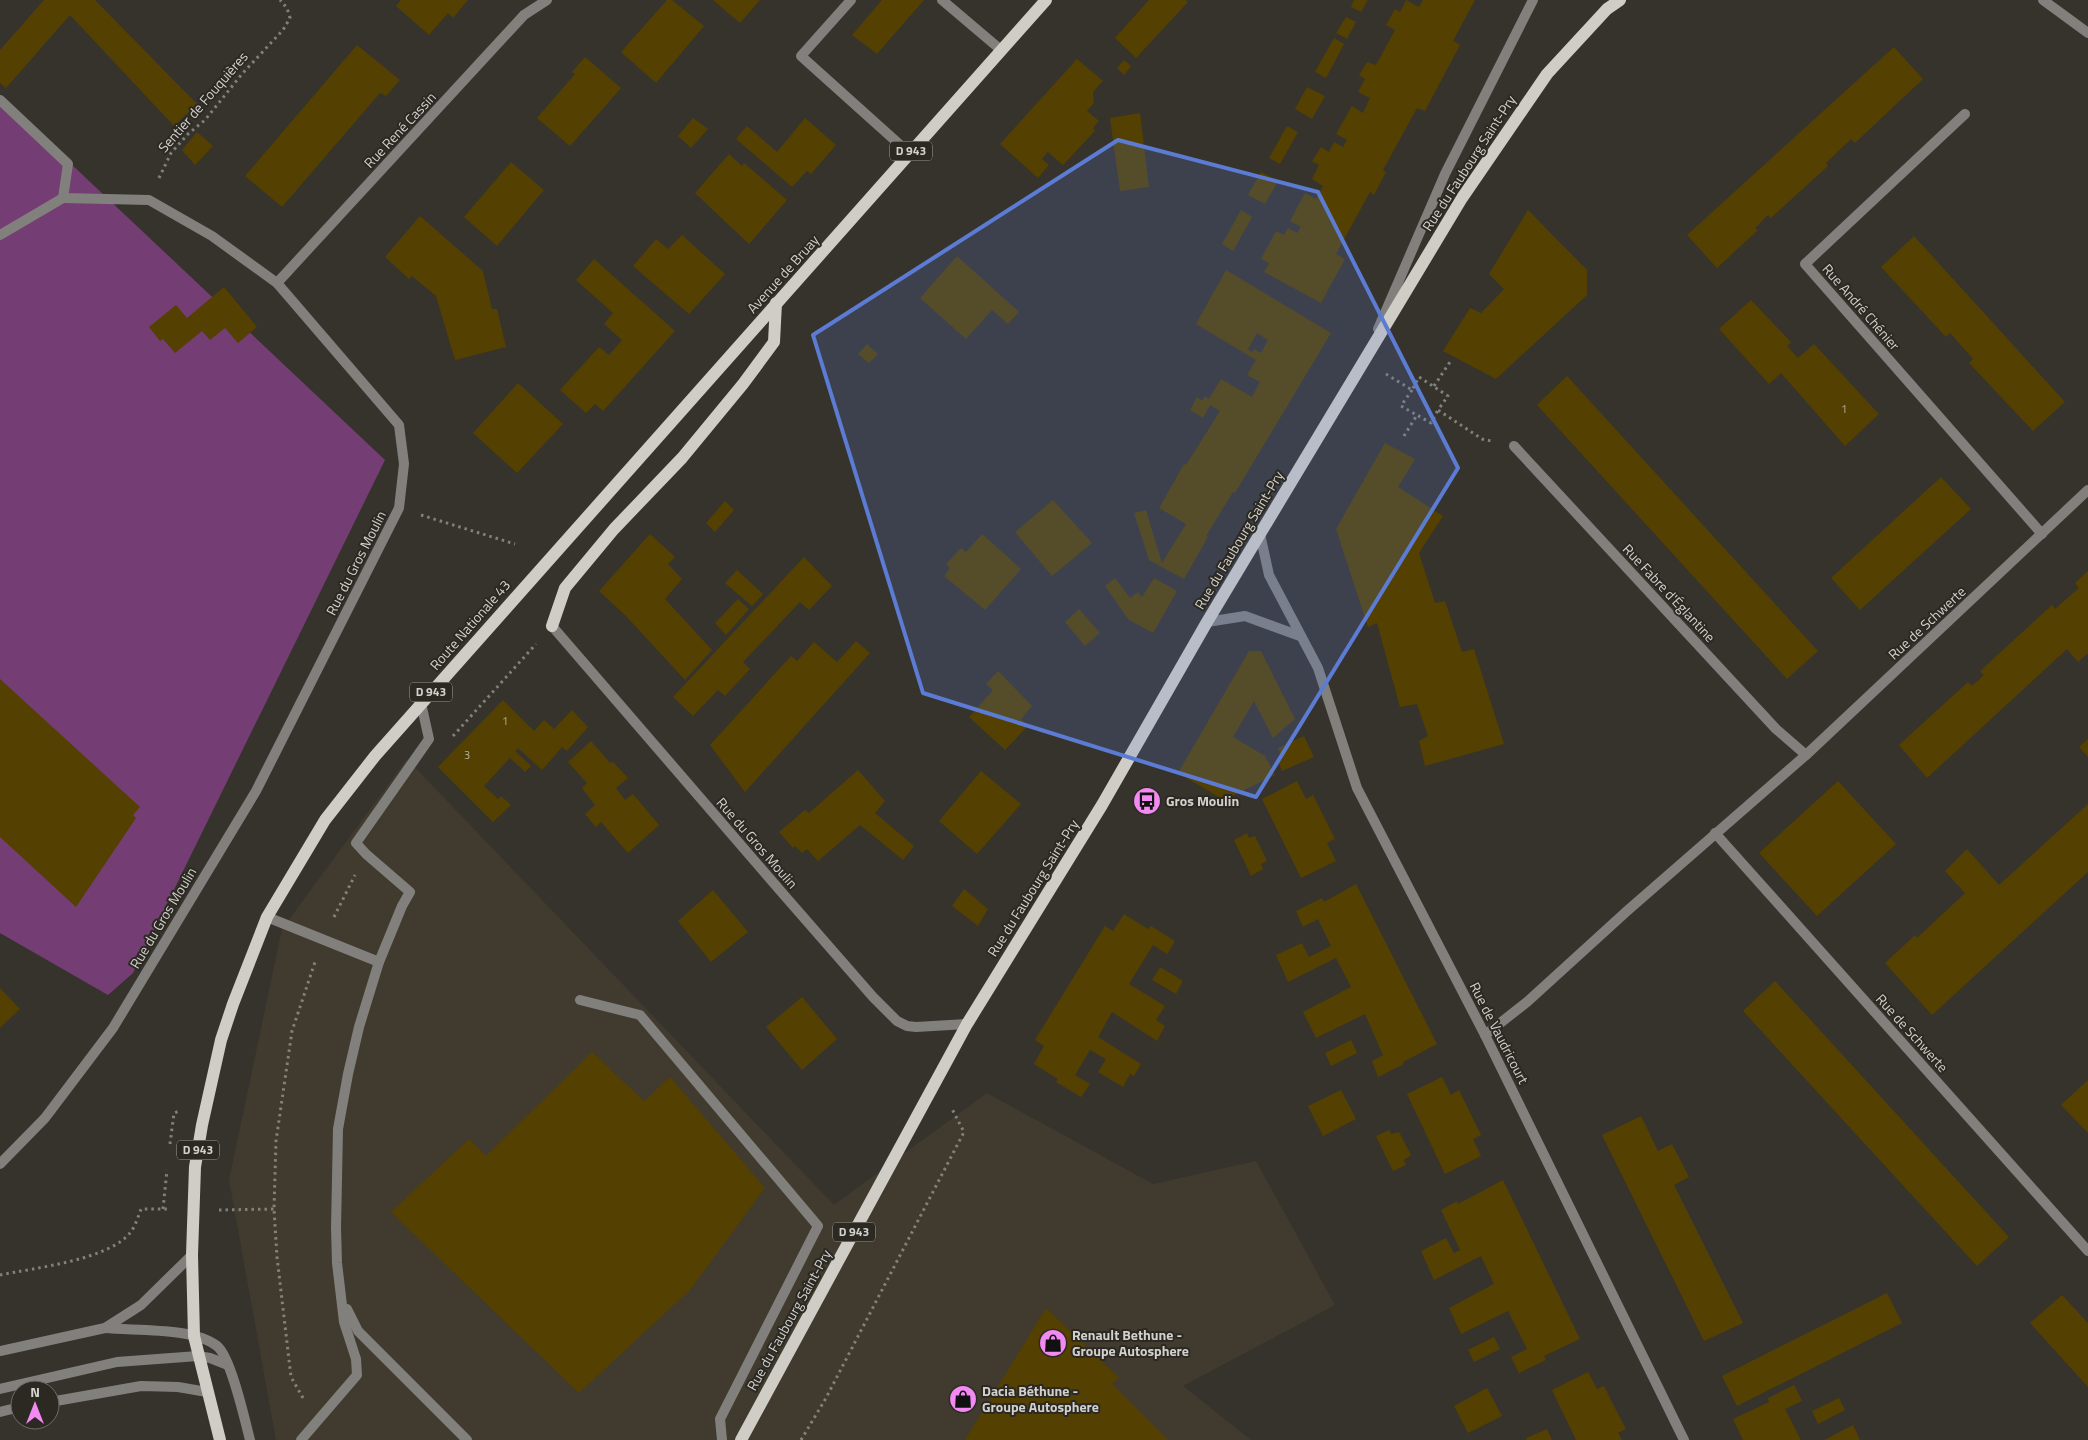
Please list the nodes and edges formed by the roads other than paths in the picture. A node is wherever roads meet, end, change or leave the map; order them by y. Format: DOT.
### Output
graph roads {
  1 [pos="547,0"];
  2 [pos="851,0"];
  3 [pos="942,0"];
  4 [pos="1046,0"];
  5 [pos="1533,0"];
  6 [pos="1620,0"];
  7 [pos="2043,0"];
  8 [pos="2088,33"];
  9 [pos="1001,50"];
  10 [pos="0,100"];
  11 [pos="1965,114"];
  12 [pos="909,153"];
  13 [pos="63,198"];
  14 [pos="0,235"];
  15 [pos="277,283"];
  16 [pos="776,303"];
  17 [pos="1364,360"];
  18 [pos="1514,446"];
  19 [pos="2088,490"];
  20 [pos="1260,534"];
  21 [pos="2042,534"];
  22 [pos="542,566"];
  23 [pos="1207,622"];
  24 [pos="552,626"];
  25 [pos="1300,636"];
  26 [pos="421,703"];
  27 [pos="1806,755"];
  28 [pos="1715,833"];
  29 [pos="267,917"];
  30 [pos="379,962"];
  31 [pos="580,1000"];
  32 [pos="967,1024"];
  33 [pos="1485,1035"];
  34 [pos="0,1164"];
  35 [pos="2088,1251"];
  36 [pos="192,1255"];
  37 [pos="340,1289"];
  38 [pos="105,1328"];
  39 [pos="194,1336"];
  40 [pos="0,1351"];
  41 [pos="198,1356"];
  42 [pos="228,1365"];
  43 [pos="0,1389"];
  44 [pos="207,1392"];
  45 [pos="60,1400"];
  46 [pos="303,1437"];
  47 [pos="220,1440"];
  48 [pos="250,1440"];
  49 [pos="467,1440"];
  50 [pos="722,1440"];
  51 [pos="740,1440"];
  52 [pos="1684,1440"];
  1 -- 15 [label="street, Rue René Cassin"];
  2 -- 12 [label="street"];
  3 -- 9 [label="street"];
  4 -- 9 [label="main road, Avenue de Bruay / D 943"];
  5 -- 17 [label="street, Rue du Faubourg Saint-Pry"];
  6 -- 17 [label="main road, Rue du Faubourg Saint-Pry"];
  7 -- 8 [label="street"];
  9 -- 12 [label="main road, Avenue de Bruay / D 943"];
  10 -- 13 [label="street"];
  11 -- 21 [label="street, Rue André Chénier"];
  12 -- 16 [label="main road, Avenue de Bruay / D 943"];
  13 -- 14 [label="street"];
  13 -- 15 [label="street, Rue du Gros Moulin"];
  15 -- 34 [label="street, Rue du Gros Moulin"];
  16 -- 22 [label="main road, Avenue de Bruay / D 943"];
  16 -- 24 [label="main road"];
  17 -- 20 [label="main road, Rue du Faubourg Saint-Pry"];
  18 -- 27 [label="street, Rue Fabre d'Églantine"];
  19 -- 21 [label="street, Rue de Schwerte"];
  20 -- 23 [label="main road, Rue du Faubourg Saint-Pry"];
  20 -- 25 [label="street, Rue de Vaudricourt"];
  21 -- 27 [label="street, Rue de Schwerte"];
  22 -- 26 [label="main road, Route Nationale 43 / D 943"];
  23 -- 25 [label="street"];
  23 -- 32 [label="main road, Rue du Faubourg Saint-Pry"];
  24 -- 32 [label="street, Rue du Gros Moulin"];
  25 -- 33 [label="street, Rue de Vaudricourt"];
  26 -- 29 [label="main road, Route Nationale 43 / D 943"];
  26 -- 30 [label="street"];
  27 -- 28 [label="street, Rue de Schwerte"];
  28 -- 33 [label="street, Rue de Schwerte"];
  28 -- 35 [label="street, Rue de Schwerte"];
  29 -- 30 [label="street"];
  29 -- 36 [label="main road, D 943"];
  30 -- 37 [label="street"];
  31 -- 50 [label="street"];
  32 -- 51 [label="main road, Rue du Faubourg Saint-Pry / D 943"];
  33 -- 52 [label="street, Rue de Vaudricourt"];
  36 -- 38 [label="street"];
  36 -- 39 [label="main road, D 943"];
  37 -- 46 [label="street"];
  37 -- 49 [label="street"];
  38 -- 39 [label="street"];
  38 -- 40 [label="street"];
  39 -- 41 [label="main road, D 943"];
  39 -- 42 [label="street"];
  41 -- 42 [label="street"];
  41 -- 43 [label="street"];
  41 -- 44 [label="main road, D 943"];
  42 -- 48 [label="street"];
  44 -- 45 [label="street"];
  44 -- 47 [label="main road, D 943"];
}
